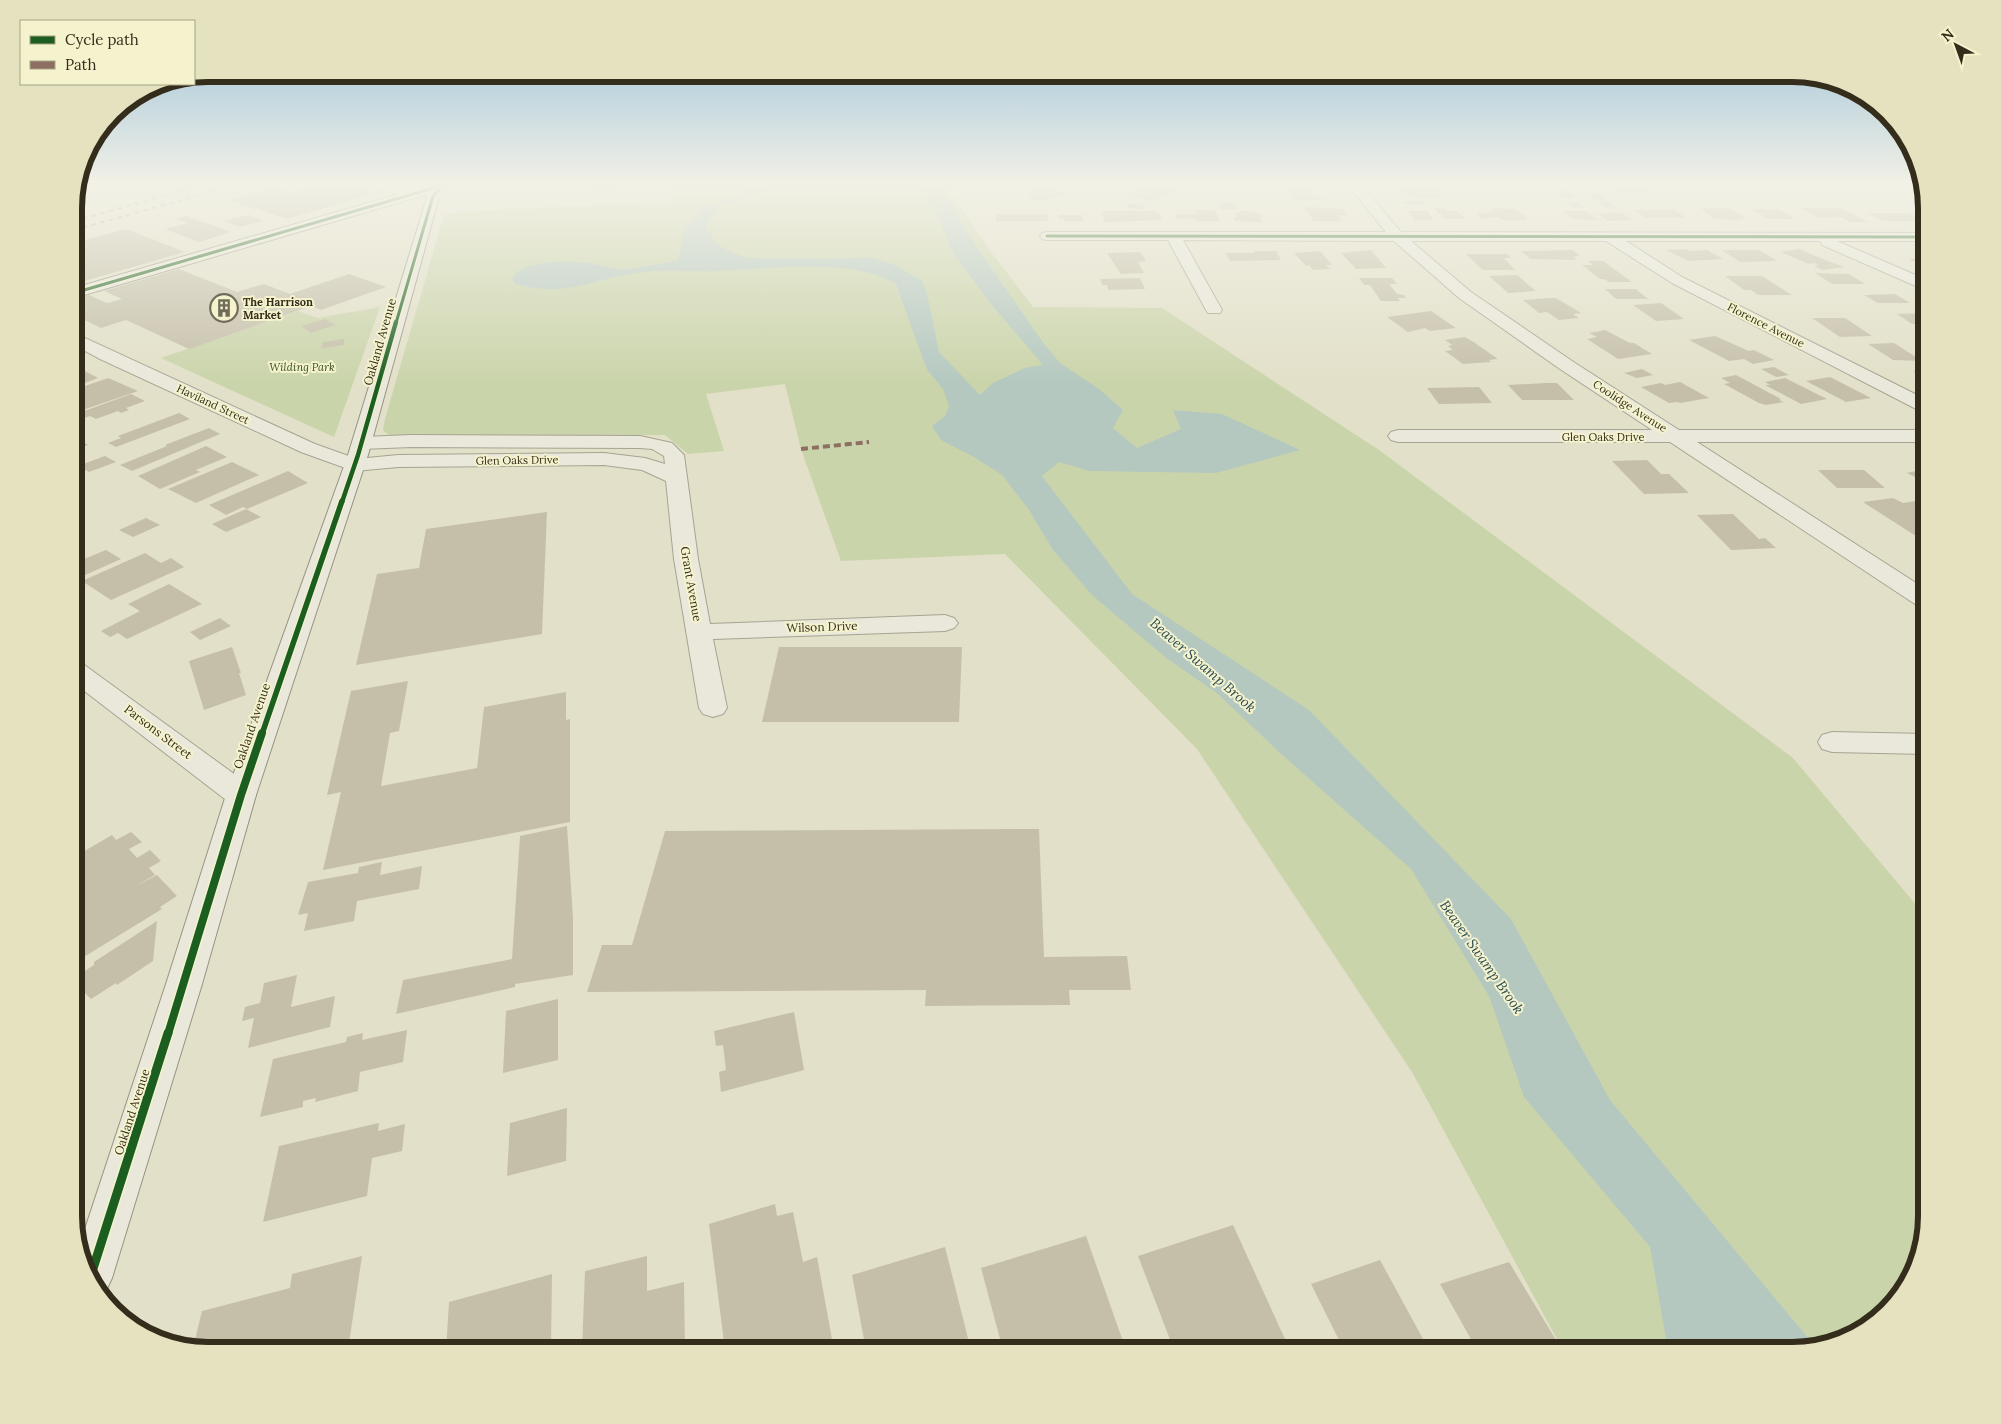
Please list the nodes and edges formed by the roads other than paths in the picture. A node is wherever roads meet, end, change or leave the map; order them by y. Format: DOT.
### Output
graph roads {
  1 [pos="216,251"];
  2 [pos="417,251"];
  3 [pos="1182,251"];
  4 [pos="1415,251"];
  5 [pos="1632,251"];
  6 [pos="1849,251"];
  7 [pos="1918,282"];
  8 [pos="83,290"];
  9 [pos="1214,310"];
  10 [pos="83,343"];
  11 [pos="1918,402"];
  12 [pos="1398,436"];
  13 [pos="1918,436"];
  14 [pos="1676,437"];
  15 [pos="359,454"];
  16 [pos="674,469"];
  17 [pos="1918,595"];
  18 [pos="944,623"];
  19 [pos="699,632"];
  20 [pos="83,677"];
  21 [pos="712,708"];
  22 [pos="1832,742"];
  23 [pos="1918,744"];
  24 [pos="241,794"];
  25 [pos="93,1267"];
  1 -- 8 [label="street"];
  2 -- 15 [label="street, Oakland Avenue"];
  3 -- 9 [label="street"];
  4 -- 14 [label="street, Coolidge Avenue"];
  5 -- 11 [label="street, Florence Avenue"];
  6 -- 7 [label="street"];
  10 -- 15 [label="street, Haviland Street"];
  12 -- 14 [label="street, Glen Oaks Drive"];
  13 -- 14 [label="street, Glen Oaks Drive"];
  14 -- 17 [label="street, Coolidge Avenue"];
  15 -- 16 [label="street, Glen Oaks Drive"];
  15 -- 24 [label="street, Oakland Avenue"];
  16 -- 19 [label="street, Grant Avenue"];
  18 -- 19 [label="street, Wilson Drive"];
  19 -- 21 [label="street, Grant Avenue"];
  20 -- 24 [label="street, Parsons Street"];
  22 -- 23 [label="street"];
  24 -- 25 [label="street, Oakland Avenue"];
}
